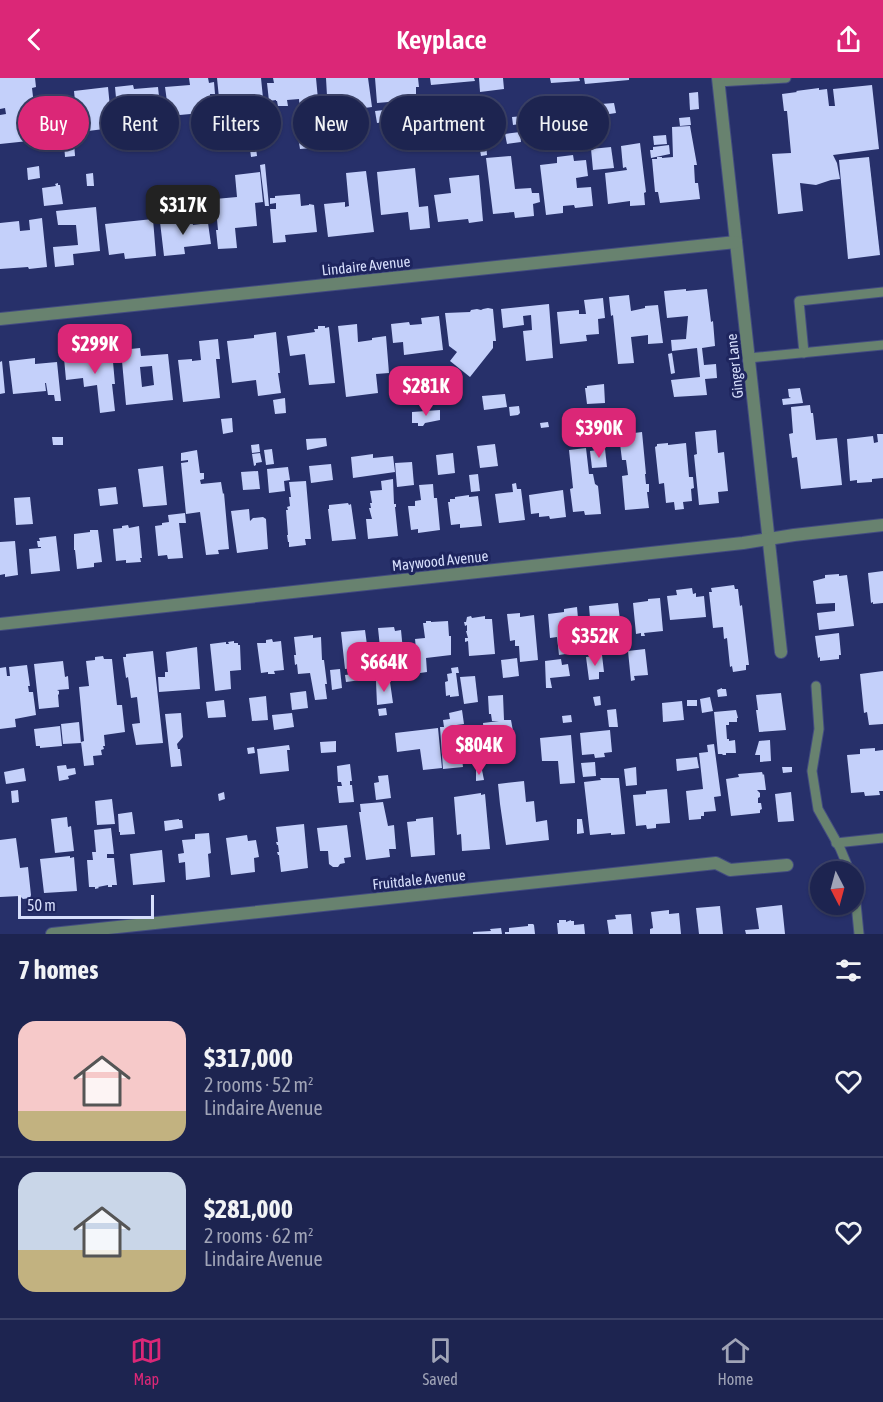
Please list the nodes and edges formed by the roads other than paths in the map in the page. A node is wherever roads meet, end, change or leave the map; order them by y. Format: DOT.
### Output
graph roads {
  1 [pos="786,78"];
  2 [pos="718,80"];
  3 [pos="736,242"];
  4 [pos="883,292"];
  5 [pos="0,319"];
  6 [pos="883,345"];
  7 [pos="804,353"];
  8 [pos="749,358"];
  9 [pos="883,525"];
  10 [pos="769,539"];
  11 [pos="0,624"];
  12 [pos="781,651"];
  13 [pos="816,686"];
  14 [pos="883,838"];
  15 [pos="836,843"];
  16 [pos="845,861"];
  17 [pos="787,865"];
  18 [pos="857,915"];
  19 [pos="52,934"];
  20 [pos="859,934"];
  1 -- 2 [label="lane"];
  2 -- 3 [label="street, Ginger Lane"];
  3 -- 5 [label="street, Lindaire Avenue"];
  3 -- 8 [label="street, Ginger Lane"];
  4 -- 7 [label="lane"];
  6 -- 7 [label="lane"];
  7 -- 8 [label="lane"];
  8 -- 10 [label="street, Ginger Lane"];
  9 -- 10 [label="street, Maywood Avenue"];
  10 -- 11 [label="street, Maywood Avenue"];
  10 -- 12 [label="street, Ginger Lane"];
  13 -- 15 [label="lane"];
  14 -- 15 [label="lane"];
  15 -- 16 [label="lane"];
  17 -- 19 [label="street, Fruitdale Avenue"];
  18 -- 20 [label="lane"];
}
